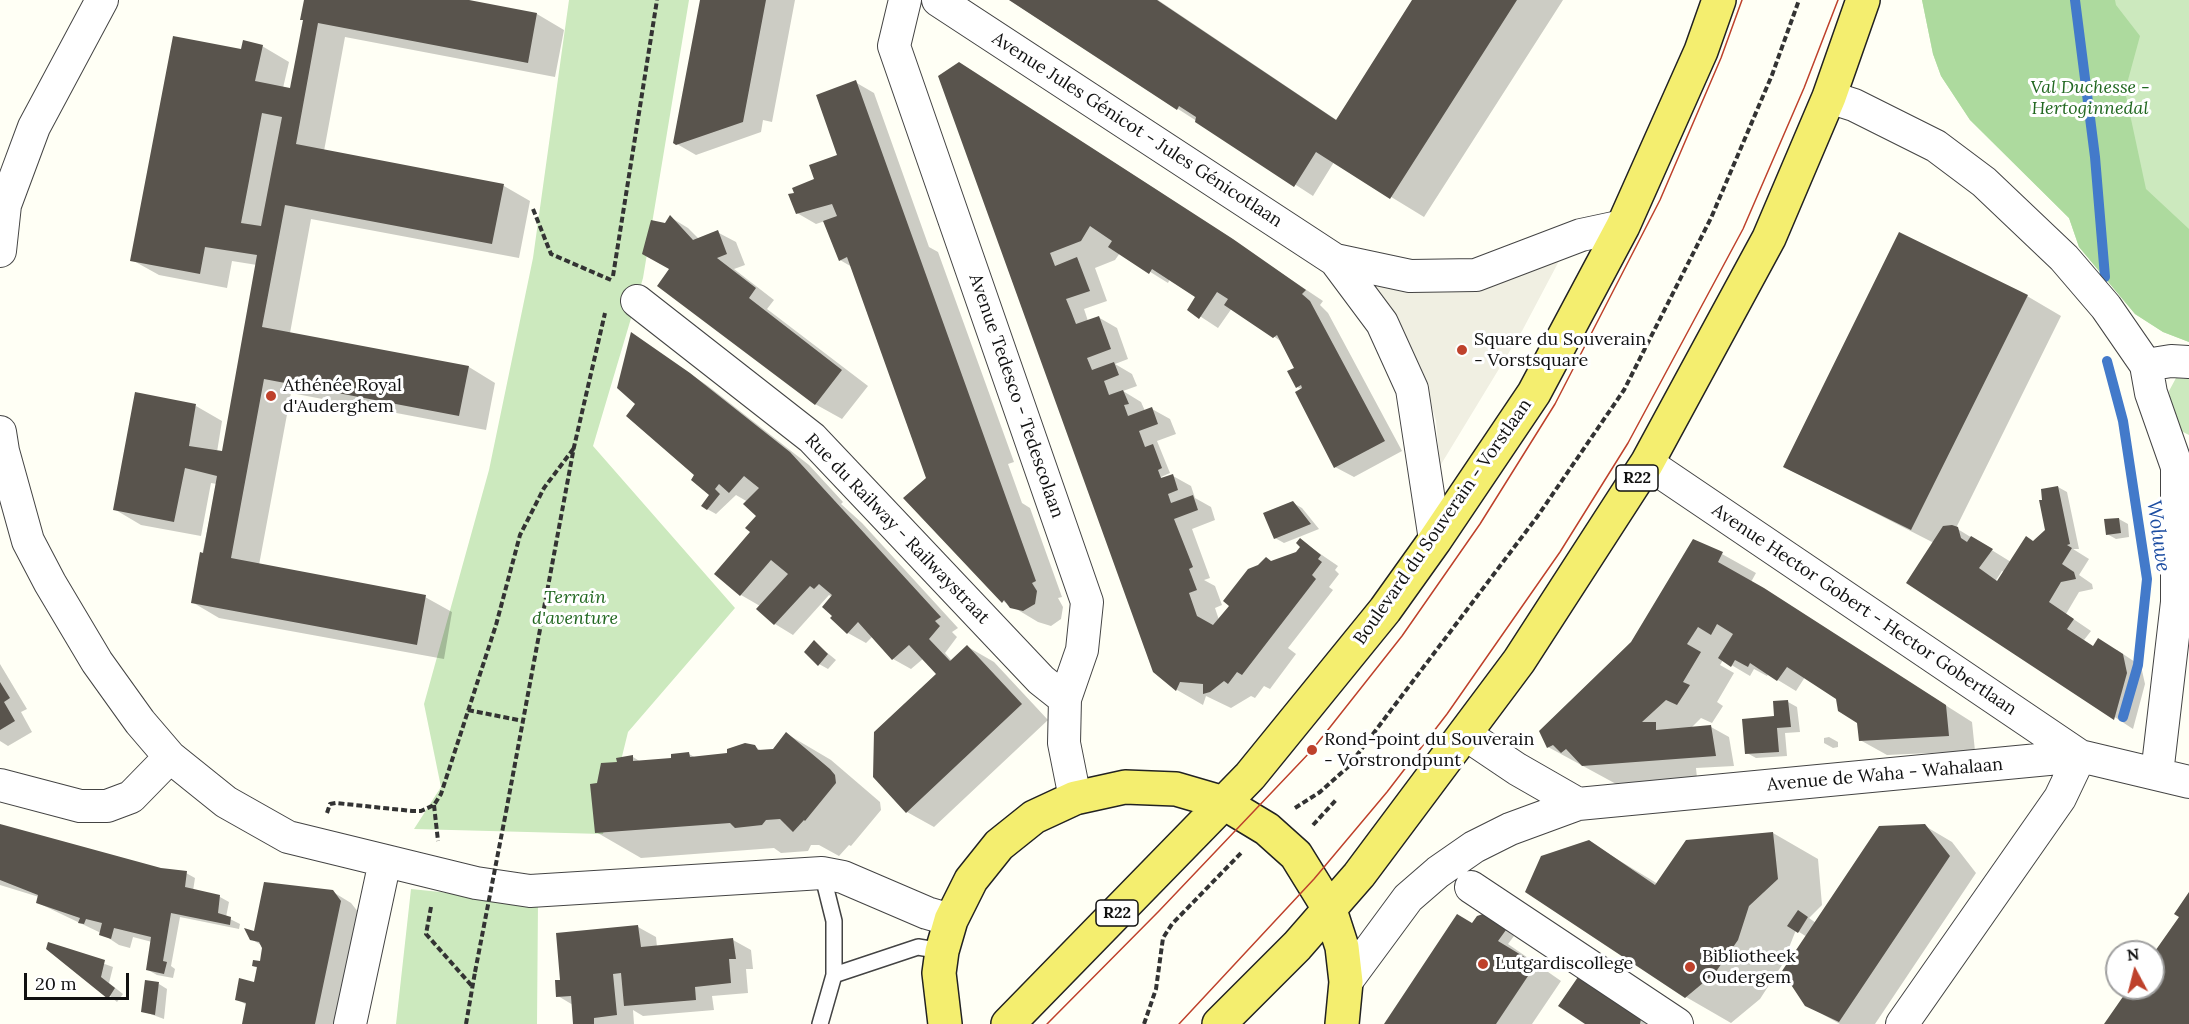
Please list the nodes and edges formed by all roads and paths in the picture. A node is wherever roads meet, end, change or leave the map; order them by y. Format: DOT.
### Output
graph roads {
  1 [pos="102,0"];
  2 [pos="657,0"];
  3 [pos="905,0"];
  4 [pos="939,0"];
  5 [pos="1719,0"];
  6 [pos="1799,0"];
  7 [pos="1863,0"];
  8 [pos="1829,97"];
  9 [pos="533,209"];
  10 [pos="1623,226"];
  11 [pos="0,251"];
  12 [pos="1335,260"];
  13 [pos="612,281"];
  14 [pos="618,298"];
  15 [pos="2189,362"];
  16 [pos="2146,364"];
  17 [pos="0,432"];
  18 [pos="574,447"];
  19 [pos="1647,463"];
  20 [pos="2183,464"];
  21 [pos="1435,540"];
  22 [pos="1065,699"];
  23 [pos="468,710"];
  24 [pos="523,721"];
  25 [pos="1465,734"];
  26 [pos="2080,756"];
  27 [pos="170,757"];
  28 [pos="2157,774"];
  29 [pos="2189,782"];
  30 [pos="0,786"];
  31 [pos="1075,798"];
  32 [pos="1336,800"];
  33 [pos="1224,803"];
  34 [pos="434,804"];
  35 [pos="1578,804"];
  36 [pos="327,814"];
  37 [pos="1267,829"];
  38 [pos="1308,830"];
  39 [pos="439,843"];
  40 [pos="385,861"];
  41 [pos="822,873"];
  42 [pos="1471,887"];
  43 [pos="432,903"];
  44 [pos="1330,910"];
  45 [pos="946,936"];
  46 [pos="834,975"];
  47 [pos="1346,982"];
  48 [pos="472,986"];
  49 [pos="350,1024"];
  50 [pos="466,1024"];
  51 [pos="820,1024"];
  52 [pos="945,1024"];
  53 [pos="1008,1024"];
  54 [pos="1144,1024"];
  55 [pos="1219,1024"];
  56 [pos="1342,1024"];
  57 [pos="1677,1024"];
  58 [pos="1902,1024"];
  1 -- 11 [label="street"];
  2 -- 13 [label="path"];
  3 -- 22 [label="street, Avenue Tedesco - Tedescolaan"];
  4 -- 12 [label="street, Avenue Jules Génicot - Jules Génicotlaan"];
  5 -- 10 [label="main road, Boulevard du Souverain - Vorstlaan / R22"];
  6 -- 37 [label="path"];
  7 -- 8 [label="main road, R22"];
  8 -- 16 [label="street"];
  8 -- 19 [label="main road, R22"];
  9 -- 13 [label="path"];
  10 -- 12 [label="street, Avenue Jules Génicot - Jules Génicotlaan"];
  10 -- 21 [label="main road, Boulevard du Souverain - Vorstlaan / R22"];
  12 -- 21 [label="street, Avenue Jules Génicot - Jules Génicotlaan"];
  13 -- 14 [label="path"];
  14 -- 18 [label="path"];
  14 -- 22 [label="street, Rue du Railway - Railwaystraat"];
  15 -- 16 [label="street"];
  16 -- 20 [label="street"];
  17 -- 27 [label="street"];
  18 -- 23 [label="path"];
  18 -- 24 [label="path"];
  19 -- 25 [label="main road, R22"];
  19 -- 26 [label="street, Avenue Hector Gobert - Hector Gobertlaan"];
  20 -- 28 [label="street"];
  21 -- 33 [label="main road, Boulevard du Souverain - Vorstlaan / R22"];
  22 -- 31 [label="street, Avenue Tedesco - Tedescolaan"];
  23 -- 24 [label="path"];
  23 -- 34 [label="path"];
  24 -- 48 [label="path, bridge"];
  25 -- 35 [label="street"];
  25 -- 44 [label="main road, R22"];
  26 -- 28 [label="street, Avenue de Waha - Wahalaan"];
  26 -- 35 [label="street, Avenue de Waha - Wahalaan"];
  26 -- 58 [label="street"];
  27 -- 30 [label="street"];
  27 -- 40 [label="street"];
  28 -- 29 [label="street, Avenue de Waha - Wahalaan"];
  31 -- 33 [label="main road"];
  31 -- 45 [label="main road"];
  32 -- 38 [label="path"];
  33 -- 37 [label="main road"];
  33 -- 53 [label="main road, Boulevard du Souverain - Vorstlaan / R22"];
  34 -- 36 [label="path"];
  34 -- 39 [label="path"];
  35 -- 47 [label="street, Avenue de Waha - Wahalaan"];
  37 -- 44 [label="main road"];
  37 -- 54 [label="path"];
  40 -- 41 [label="street"];
  40 -- 49 [label="street"];
  41 -- 45 [label="street"];
  41 -- 46 [label="lane"];
  42 -- 57 [label="street"];
  43 -- 48 [label="path"];
  44 -- 47 [label="main road"];
  44 -- 55 [label="main road, R22"];
  45 -- 46 [label="lane"];
  45 -- 52 [label="main road"];
  46 -- 51 [label="lane"];
  47 -- 56 [label="main road"];
  48 -- 50 [label="path"];
}
